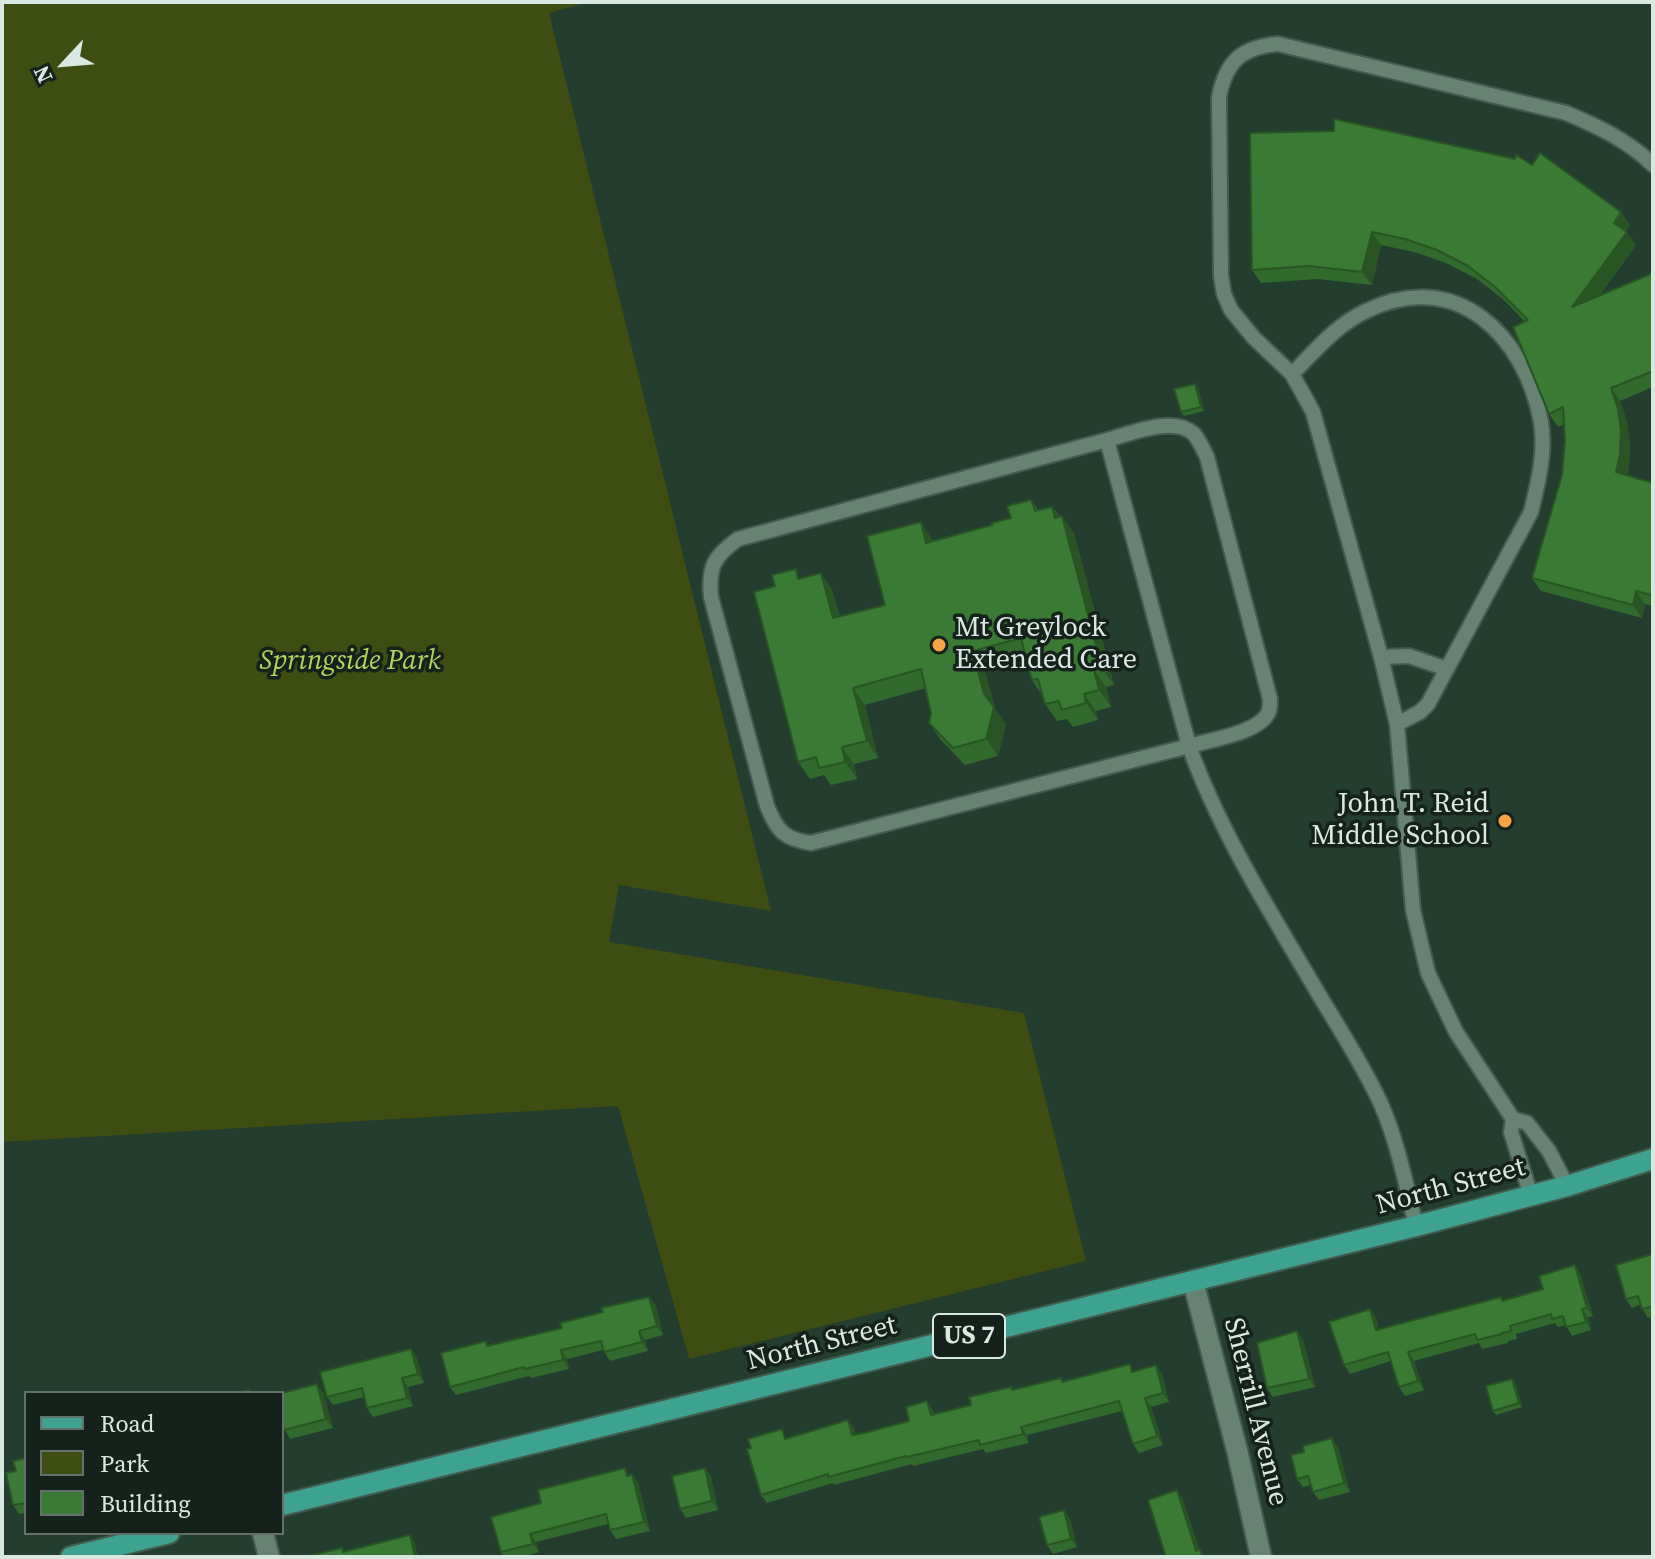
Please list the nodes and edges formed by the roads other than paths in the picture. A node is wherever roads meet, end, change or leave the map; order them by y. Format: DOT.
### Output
graph roads {
  1 [pos="1653,165"];
  2 [pos="1292,374"];
  3 [pos="1107,440"];
  4 [pos="1381,657"];
  5 [pos="1447,669"];
  6 [pos="1397,724"];
  7 [pos="1189,746"];
  8 [pos="1513,1119"];
  9 [pos="1653,1159"];
  10 [pos="1567,1186"];
  11 [pos="1531,1196"];
  12 [pos="1416,1226"];
  13 [pos="1193,1281"];
  14 [pos="284,1505"];
  15 [pos="161,1535"];
  16 [pos="264,1535"];
  17 [pos="71,1557"];
  18 [pos="269,1557"];
  19 [pos="1261,1557"];
  1 -- 2 [label="lane"];
  2 -- 4 [label="lane"];
  2 -- 5 [label="lane"];
  3 -- 7 [label="lane"];
  3 -- 7 [label="lane"];
  3 -- 7 [label="lane"];
  4 -- 5 [label="lane"];
  4 -- 6 [label="lane"];
  5 -- 6 [label="lane"];
  6 -- 8 [label="lane"];
  7 -- 12 [label="lane"];
  8 -- 10 [label="lane"];
  8 -- 11 [label="lane"];
  9 -- 10 [label="main road, North Street / US 7"];
  10 -- 11 [label="main road, North Street / US 7"];
  11 -- 12 [label="main road, North Street / US 7"];
  12 -- 13 [label="main road, North Street / US 7"];
  13 -- 14 [label="main road, North Street / US 7"];
  13 -- 19 [label="street, Sherrill Avenue"];
  15 -- 17 [label="main road"];
  16 -- 18 [label="street"];
}
